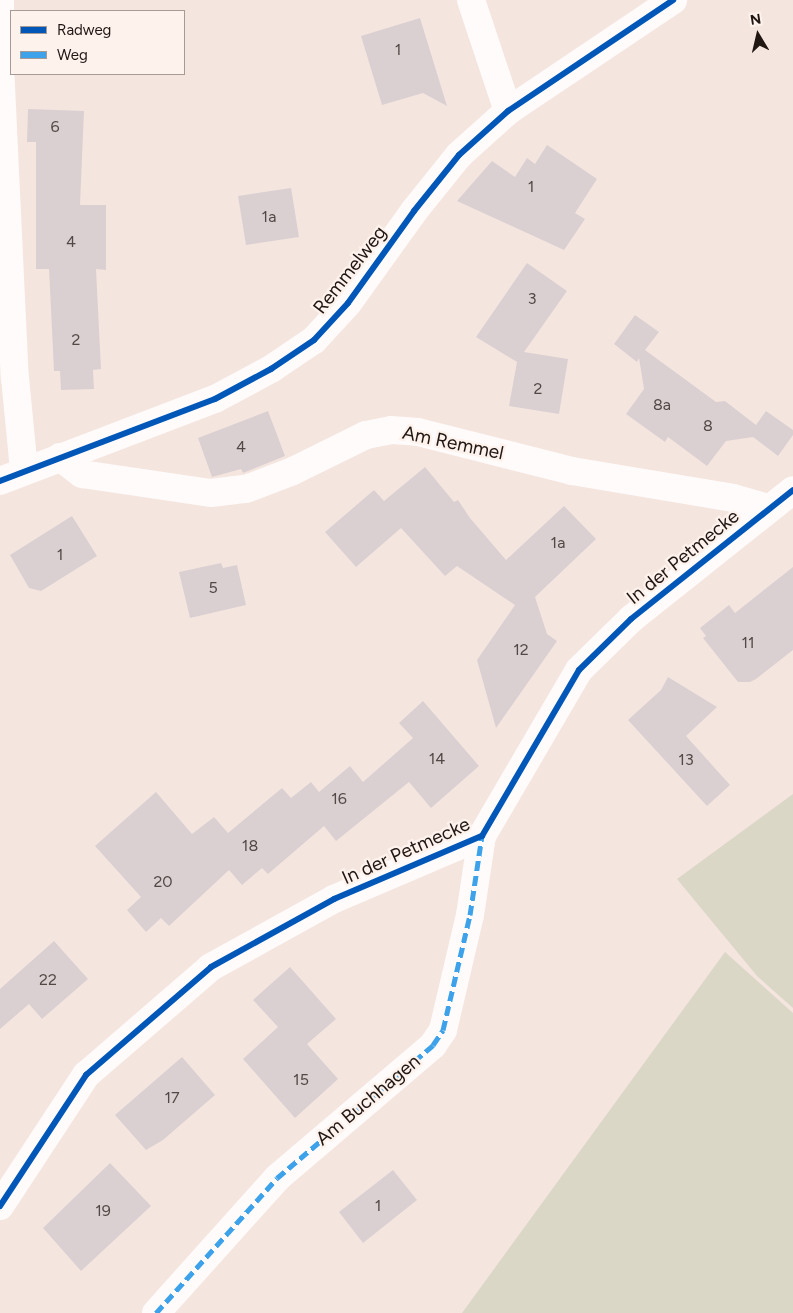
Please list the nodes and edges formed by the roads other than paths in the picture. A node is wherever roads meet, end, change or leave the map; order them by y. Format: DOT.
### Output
graph roads {
  1 [pos="0,0"];
  2 [pos="471,0"];
  3 [pos="673,0"];
  4 [pos="508,111"];
  5 [pos="60,457"];
  6 [pos="12,476"];
  7 [pos="793,490"];
  8 [pos="769,508"];
  9 [pos="482,836"];
  10 [pos="0,1206"];
  11 [pos="156,1313"];
  1 -- 6 [label="street"];
  2 -- 4 [label="street"];
  3 -- 4 [label="street, Remmelweg"];
  4 -- 5 [label="street, Remmelweg"];
  5 -- 6 [label="street, Remmelweg"];
  5 -- 8 [label="street, Am Remmel"];
  7 -- 8 [label="street, In der Petmecke"];
  8 -- 9 [label="street, In der Petmecke"];
  9 -- 10 [label="street, In der Petmecke"];
  9 -- 11 [label="street, Am Buchhagen"];
}
